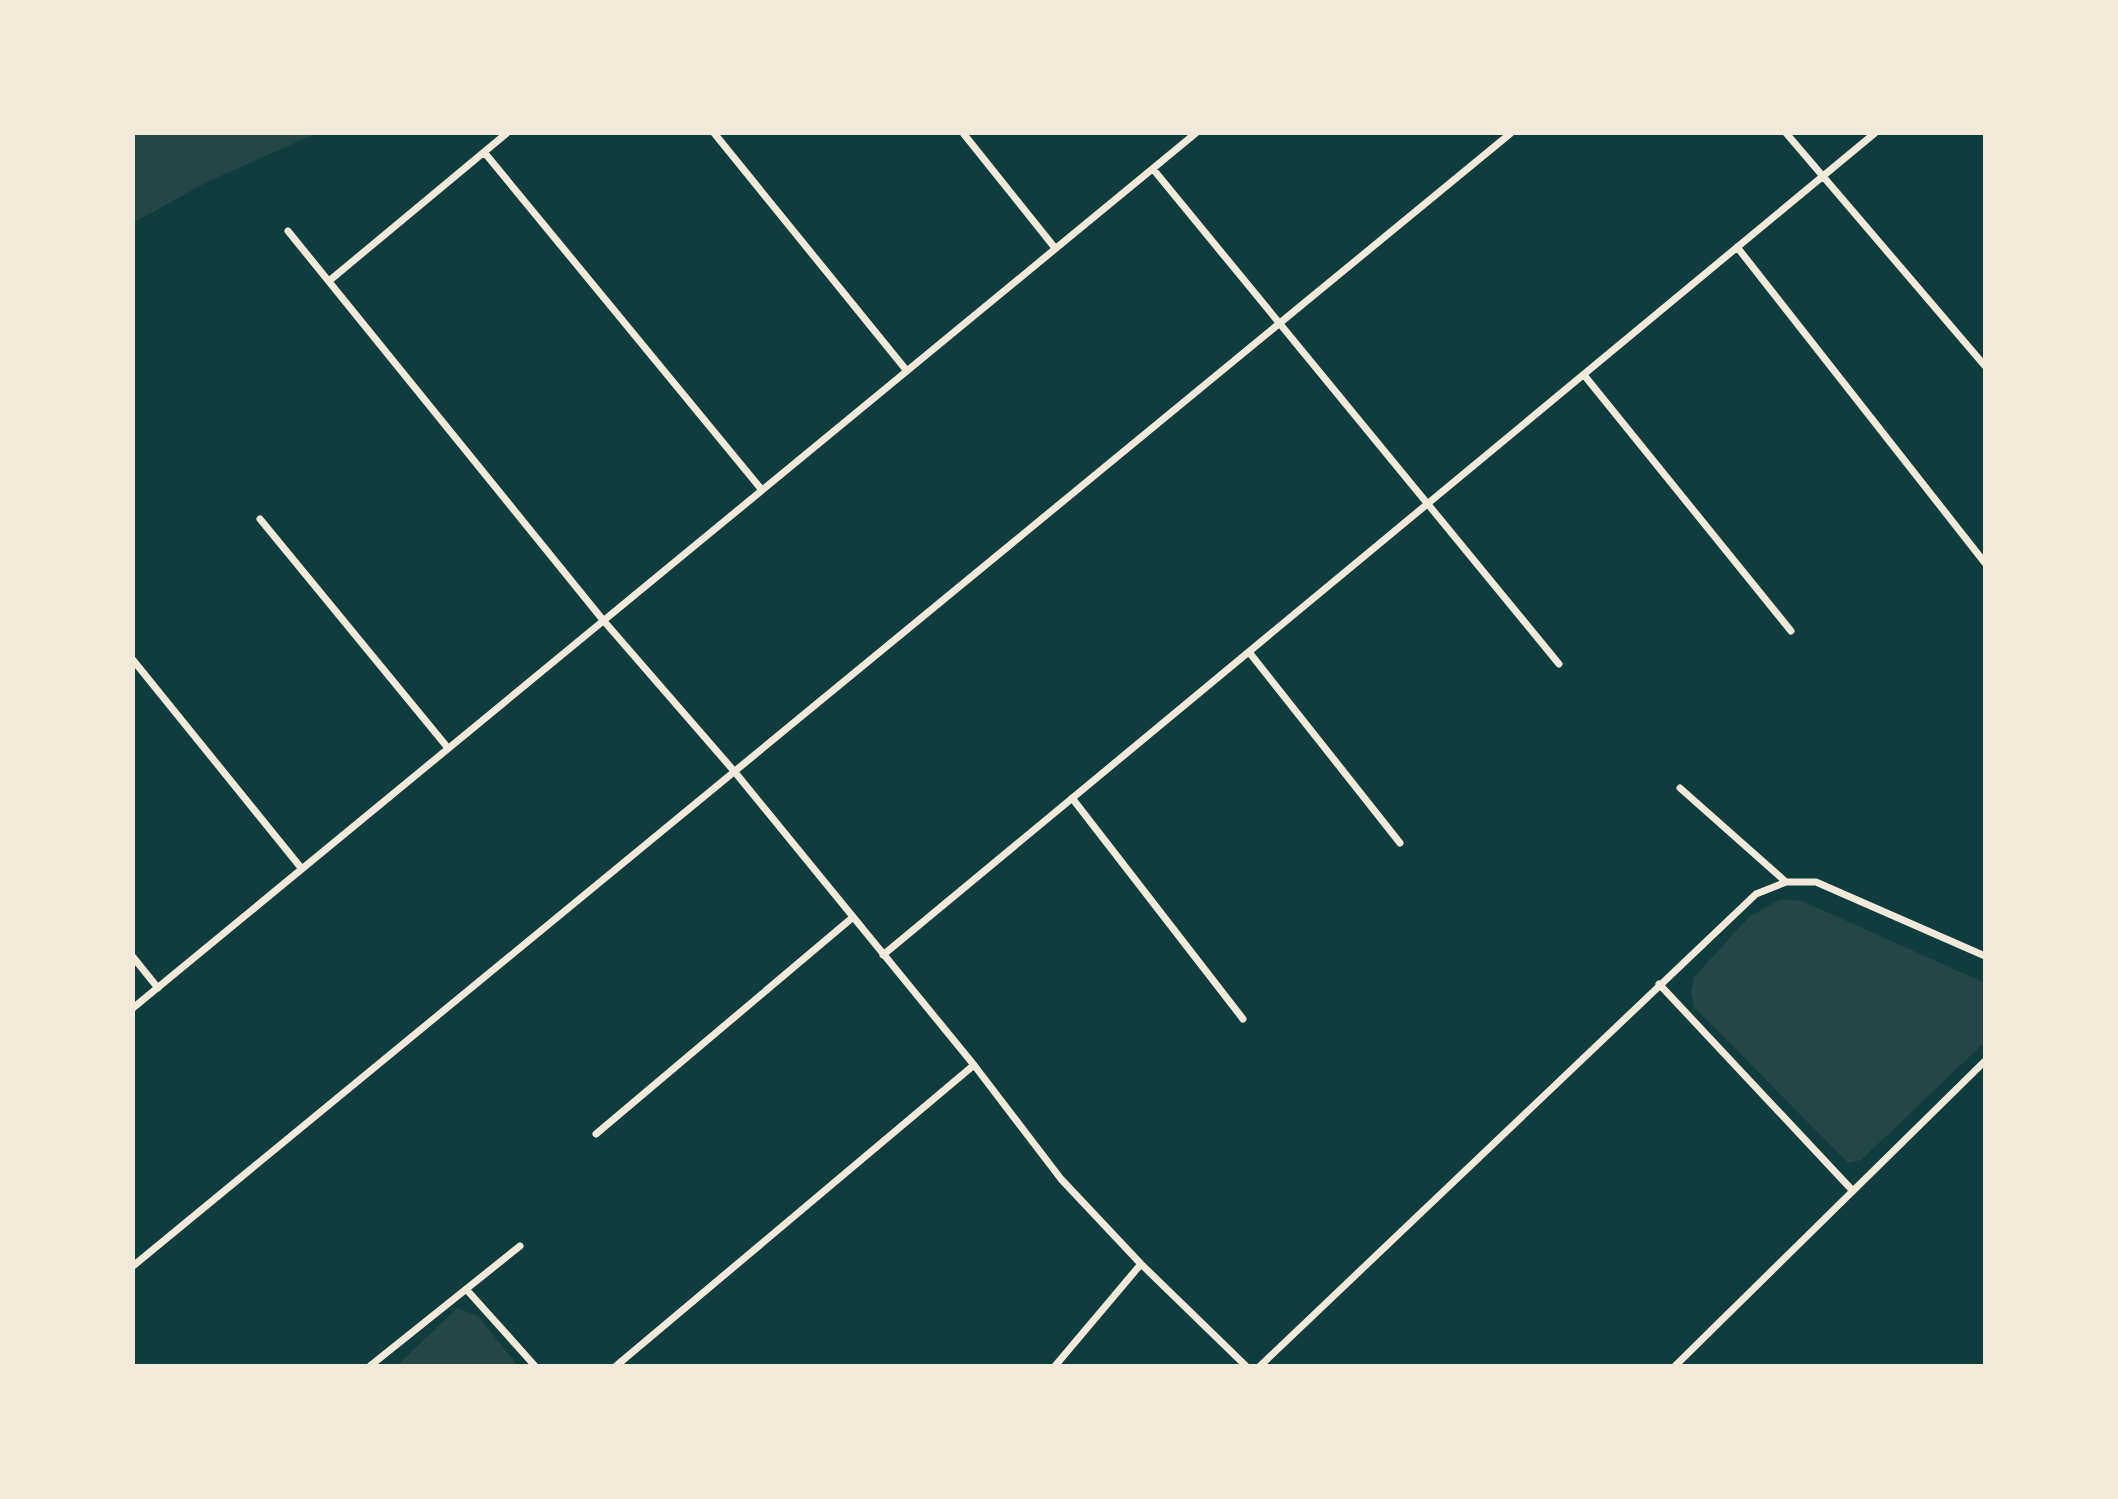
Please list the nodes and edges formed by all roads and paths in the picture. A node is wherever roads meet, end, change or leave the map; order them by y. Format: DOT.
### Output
graph roads {
  1 [pos="507,133"];
  2 [pos="714,133"];
  3 [pos="963,133"];
  4 [pos="1196,133"];
  5 [pos="1511,133"];
  6 [pos="1786,133"];
  7 [pos="1875,133"];
  8 [pos="484,152"];
  9 [pos="1153,169"];
  10 [pos="1822,176"];
  11 [pos="288,231"];
  12 [pos="1737,247"];
  13 [pos="1055,248"];
  14 [pos="329,281"];
  15 [pos="1280,323"];
  16 [pos="1985,366"];
  17 [pos="907,371"];
  18 [pos="1584,375"];
  19 [pos="762,490"];
  20 [pos="1428,504"];
  21 [pos="260,519"];
  22 [pos="1985,563"];
  23 [pos="603,620"];
  24 [pos="1791,631"];
  25 [pos="1249,652"];
  26 [pos="133,660"];
  27 [pos="1559,664"];
  28 [pos="448,748"];
  29 [pos="734,771"];
  30 [pos="1680,788"];
  31 [pos="1072,798"];
  32 [pos="1400,842"];
  33 [pos="302,869"];
  34 [pos="1786,882"];
  35 [pos="852,918"];
  36 [pos="883,955"];
  37 [pos="1985,956"];
  38 [pos="133,957"];
  39 [pos="1659,985"];
  40 [pos="158,988"];
  41 [pos="133,1008"];
  42 [pos="1244,1019"];
  43 [pos="1985,1061"];
  44 [pos="974,1065"];
  45 [pos="597,1134"];
  46 [pos="1853,1191"];
  47 [pos="520,1246"];
  48 [pos="1141,1264"];
  49 [pos="133,1266"];
  50 [pos="466,1289"];
  51 [pos="370,1366"];
  52 [pos="536,1366"];
  53 [pos="617,1366"];
  54 [pos="1055,1366"];
  55 [pos="1246,1366"];
  56 [pos="1260,1366"];
  57 [pos="1675,1366"];
  1 -- 8 [label="street"];
  2 -- 17 [label="street"];
  3 -- 13 [label="street"];
  4 -- 9 [label="street"];
  5 -- 15 [label="street"];
  6 -- 10 [label="street"];
  7 -- 10 [label="street"];
  8 -- 14 [label="street"];
  8 -- 19 [label="street"];
  9 -- 13 [label="street"];
  9 -- 15 [label="street"];
  10 -- 12 [label="street"];
  10 -- 16 [label="street"];
  11 -- 14 [label="street"];
  12 -- 18 [label="street"];
  12 -- 22 [label="street"];
  13 -- 17 [label="street"];
  14 -- 23 [label="street"];
  15 -- 20 [label="street"];
  15 -- 29 [label="street"];
  17 -- 19 [label="street"];
  18 -- 20 [label="street"];
  18 -- 24 [label="street"];
  19 -- 23 [label="street"];
  20 -- 25 [label="street"];
  20 -- 27 [label="street"];
  21 -- 28 [label="street"];
  23 -- 28 [label="street"];
  23 -- 29 [label="street"];
  25 -- 31 [label="street"];
  25 -- 32 [label="street"];
  26 -- 33 [label="street"];
  28 -- 33 [label="street"];
  29 -- 35 [label="street"];
  29 -- 49 [label="street"];
  30 -- 34 [label="street"];
  31 -- 36 [label="street"];
  31 -- 42 [label="street"];
  33 -- 40 [label="street"];
  34 -- 37 [label="street"];
  34 -- 39 [label="street"];
  35 -- 36 [label="street"];
  35 -- 45 [label="street"];
  36 -- 44 [label="street"];
  38 -- 40 [label="street"];
  39 -- 46 [label="street"];
  39 -- 56 [label="street"];
  40 -- 41 [label="street"];
  43 -- 46 [label="street"];
  44 -- 48 [label="street"];
  44 -- 53 [label="street"];
  46 -- 57 [label="street"];
  47 -- 50 [label="street"];
  48 -- 54 [label="street"];
  48 -- 55 [label="street"];
  50 -- 51 [label="street"];
  50 -- 52 [label="street"];
}
